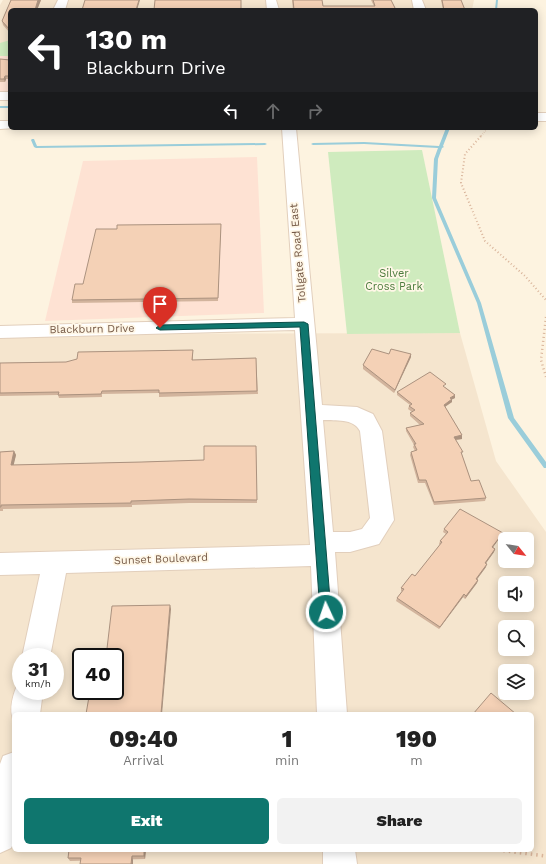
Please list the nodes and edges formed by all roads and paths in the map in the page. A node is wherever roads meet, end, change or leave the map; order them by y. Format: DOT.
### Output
graph roads {
  1 [pos="288,130"];
  2 [pos="486,130"];
  3 [pos="546,300"];
  4 [pos="546,317"];
  5 [pos="304,324"];
  6 [pos="0,332"];
  7 [pos="546,377"];
  8 [pos="311,412"];
  9 [pos="322,548"];
  10 [pos="55,562"];
  11 [pos="0,564"];
  12 [pos="38,648"];
  13 [pos="27,700"];
  14 [pos="25,712"];
  15 [pos="332,712"];
  16 [pos="12,777"];
  17 [pos="0,837"];
  18 [pos="339,852"];
  19 [pos="514,852"];
  20 [pos="546,856"];
  21 [pos="340,864"];
  1 -- 5 [label="street, Tollgate Road East"];
  2 -- 3 [label="path"];
  4 -- 7 [label="path"];
  5 -- 6 [label="street, Blackburn Drive"];
  5 -- 8 [label="street, Tollgate Road East"];
  8 -- 9 [label="street, Tollgate Road East"];
  8 -- 9 [label="street, Sunset Boulevard"];
  9 -- 10 [label="street, Sunset Boulevard"];
  9 -- 15 [label="street, Tollgate Road East"];
  10 -- 11 [label="street, Sunset Boulevard"];
  10 -- 12 [label="street"];
  13 -- 14 [label="street"];
  16 -- 17 [label="street"];
  18 -- 21 [label="street"];
  19 -- 20 [label="path"];
}
